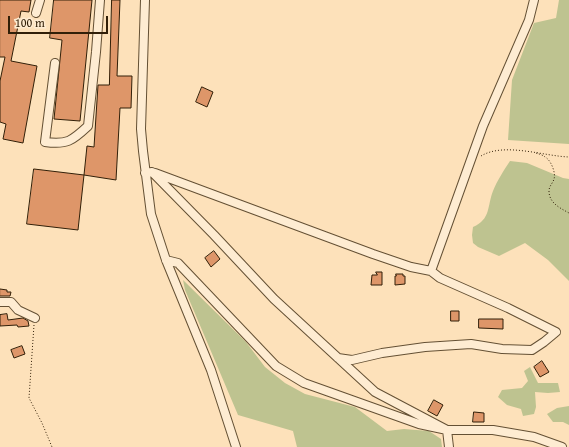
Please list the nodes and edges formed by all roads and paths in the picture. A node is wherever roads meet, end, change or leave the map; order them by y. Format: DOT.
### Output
graph roads {
  1 [pos="40,0"];
  2 [pos="100,0"];
  3 [pos="145,0"];
  4 [pos="534,0"];
  5 [pos="36,13"];
  6 [pos="55,63"];
  7 [pos="535,153"];
  8 [pos="569,157"];
  9 [pos="470,164"];
  10 [pos="149,172"];
  11 [pos="569,213"];
  12 [pos="166,260"];
  13 [pos="431,271"];
  14 [pos="0,302"];
  15 [pos="35,318"];
  16 [pos="338,358"];
  17 [pos="447,430"];
  18 [pos="52,447"];
  19 [pos="236,447"];
  20 [pos="449,447"];
  21 [pos="562,447"];
  1 -- 5 [label="street"];
  2 -- 6 [label="street"];
  3 -- 10 [label="street"];
  4 -- 9 [label="street"];
  7 -- 8 [label="path"];
  7 -- 9 [label="path"];
  7 -- 11 [label="path"];
  9 -- 13 [label="street"];
  10 -- 12 [label="street"];
  10 -- 13 [label="street"];
  10 -- 16 [label="street"];
  12 -- 17 [label="street"];
  12 -- 19 [label="street"];
  13 -- 16 [label="street"];
  14 -- 15 [label="street"];
  15 -- 18 [label="path"];
  16 -- 17 [label="street"];
  17 -- 20 [label="street"];
  17 -- 21 [label="street"];
}
